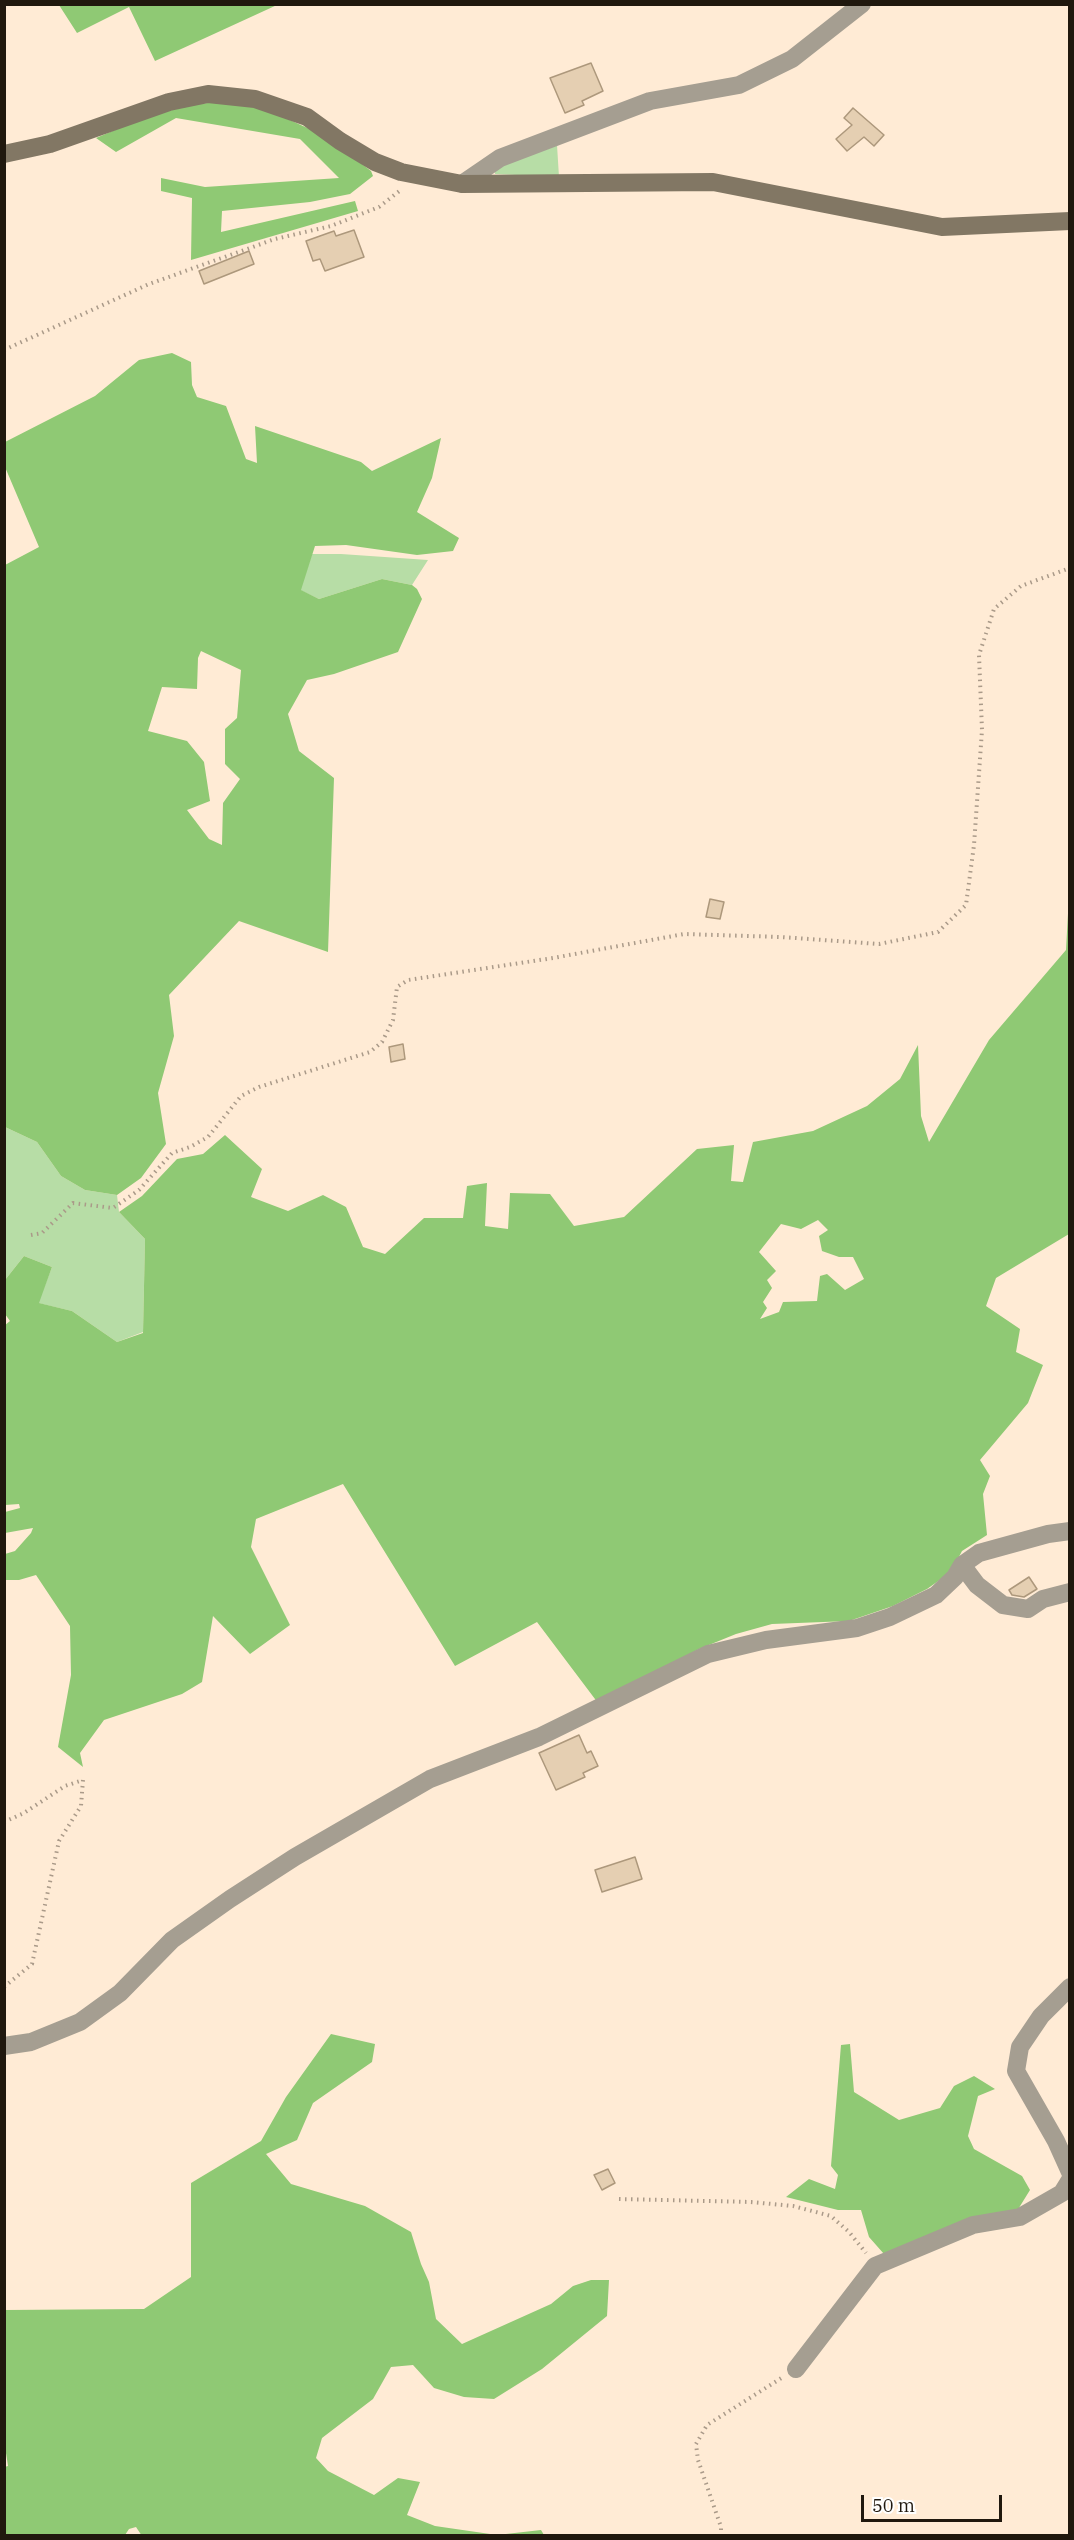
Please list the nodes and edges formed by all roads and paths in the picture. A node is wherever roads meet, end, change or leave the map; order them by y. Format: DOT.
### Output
graph roads {
  1 [pos="862,4"];
  2 [pos="4,154"];
  3 [pos="419,176"];
  4 [pos="462,184"];
  5 [pos="1070,221"];
  6 [pos="4,350"];
  7 [pos="1070,568"];
  8 [pos="31,1235"];
  9 [pos="1070,1531"];
  10 [pos="962,1565"];
  11 [pos="1070,1592"];
  12 [pos="4,1822"];
  13 [pos="4,1987"];
  14 [pos="1070,1987"];
  15 [pos="4,2046"];
  16 [pos="1070,2172"];
  17 [pos="1070,2180"];
  18 [pos="620,2199"];
  19 [pos="875,2266"];
  20 [pos="796,2369"];
  21 [pos="721,2535"];
  1 -- 4 [label="street"];
  2 -- 3 [label="street"];
  3 -- 4 [label="street"];
  3 -- 6 [label="path"];
  4 -- 5 [label="street"];
  7 -- 8 [label="path"];
  9 -- 10 [label="street"];
  10 -- 11 [label="street"];
  10 -- 15 [label="street"];
  12 -- 13 [label="path"];
  14 -- 16 [label="street"];
  17 -- 19 [label="street"];
  18 -- 19 [label="path"];
  19 -- 20 [label="street"];
  20 -- 21 [label="path"];
}
